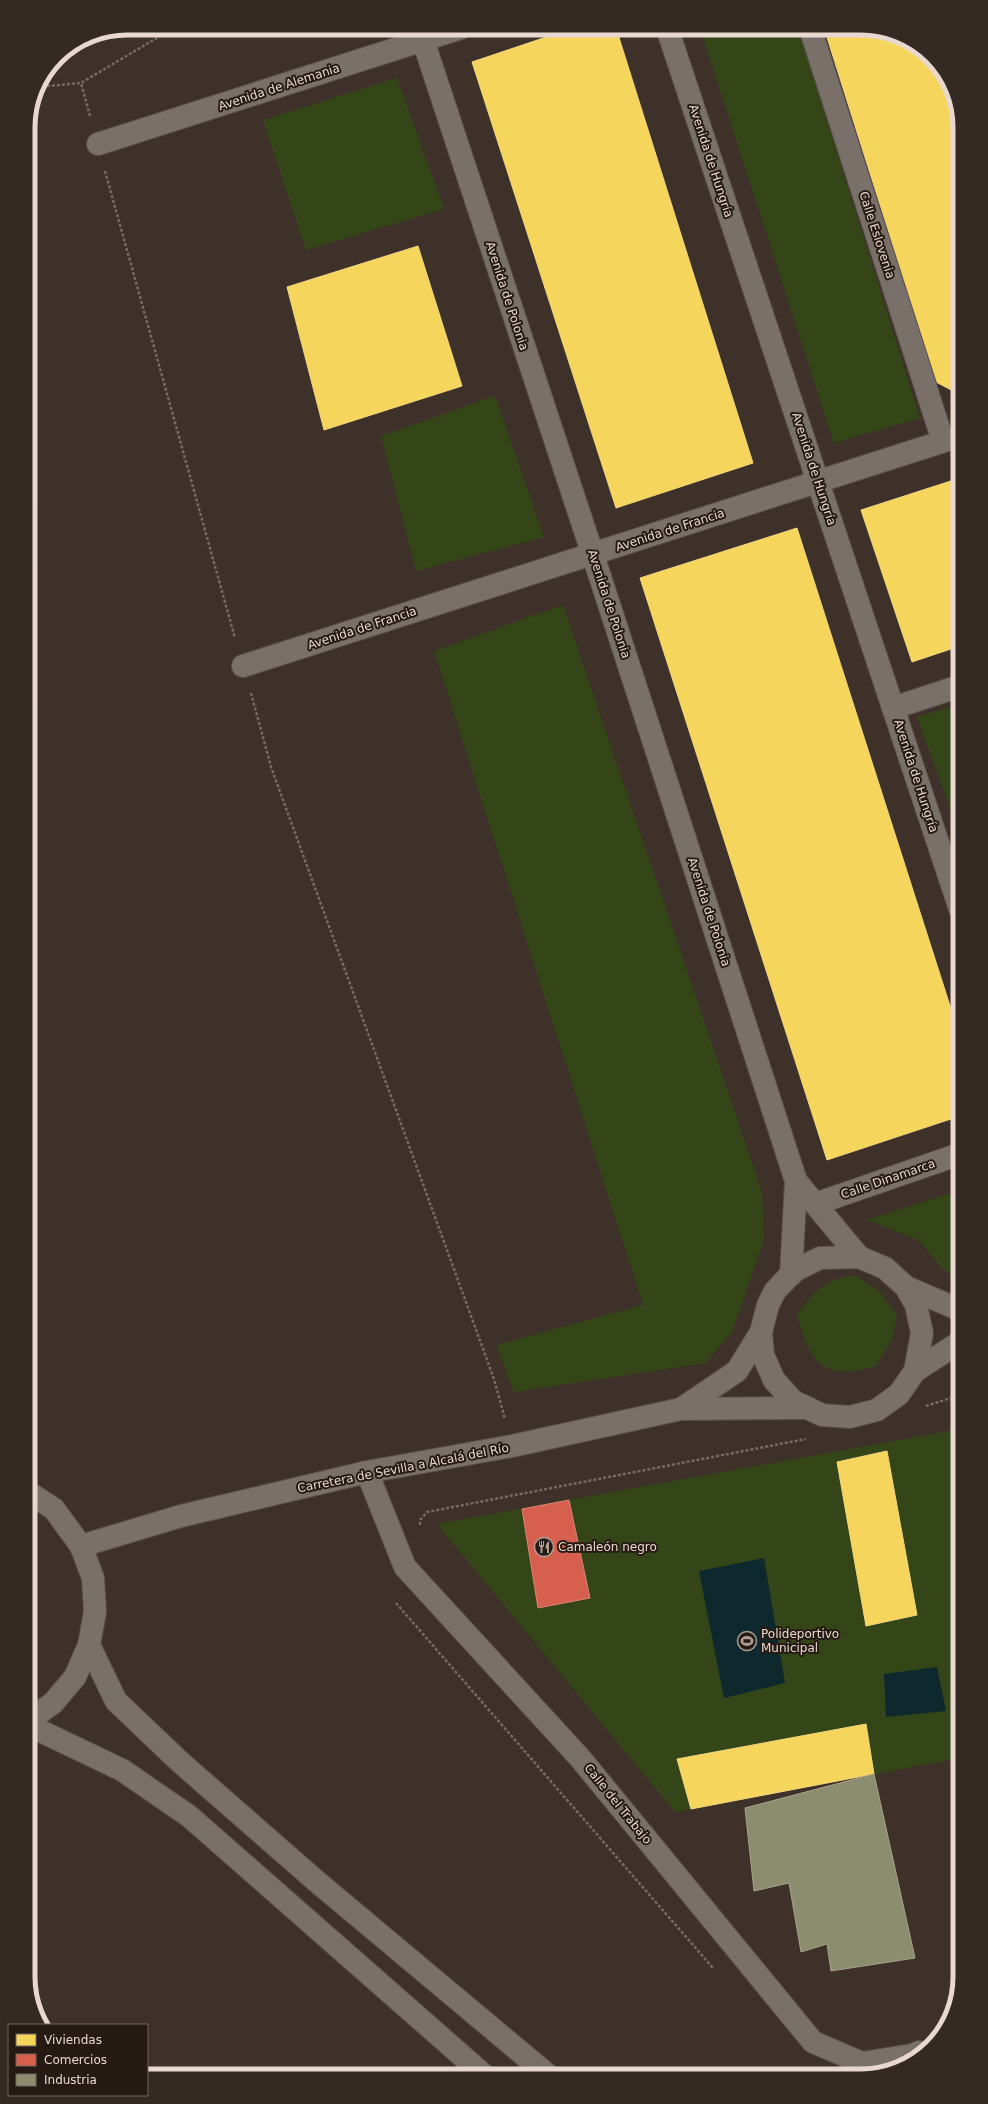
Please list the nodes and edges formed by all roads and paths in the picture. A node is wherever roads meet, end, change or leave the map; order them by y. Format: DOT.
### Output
graph roads {
  1 [pos="160,35"];
  2 [pos="418,35"];
  3 [pos="421,35"];
  4 [pos="669,35"];
  5 [pos="812,35"];
  6 [pos="81,83"];
  7 [pos="45,86"];
  8 [pos="98,144"];
  9 [pos="952,438"];
  10 [pos="818,482"];
  11 [pos="593,555"];
  12 [pos="243,666"];
  13 [pos="953,688"];
  14 [pos="893,708"];
  15 [pos="953,887"];
  16 [pos="953,1156"];
  17 [pos="796,1180"];
  18 [pos="816,1204"];
  19 [pos="860,1257"];
  20 [pos="791,1275"];
  21 [pos="906,1287"];
  22 [pos="953,1307"];
  23 [pos="761,1332"];
  24 [pos="953,1349"];
  25 [pos="919,1384"];
  26 [pos="953,1393"];
  27 [pos="808,1408"];
  28 [pos="681,1409"];
  29 [pos="814,1438"];
  30 [pos="512,1446"];
  31 [pos="367,1472"];
  32 [pos="35,1497"];
  33 [pos="419,1530"];
  34 [pos="81,1546"];
  35 [pos="392,1599"];
  36 [pos="89,1645"];
  37 [pos="35,1716"];
  38 [pos="35,1728"];
  39 [pos="715,1971"];
  40 [pos="909,2055"];
  41 [pos="478,2069"];
  42 [pos="541,2069"];
  1 -- 6 [label="path"];
  2 -- 8 [label="street, Avenida de Alemania"];
  3 -- 11 [label="street, Avenida de Polonia"];
  4 -- 10 [label="street, Avenida de Hungría"];
  5 -- 9 [label="street, Calle Eslovenia"];
  6 -- 7 [label="path"];
  6 -- 8 [label="path"];
  8 -- 12 [label="path"];
  9 -- 10 [label="street, Avenida de Francia"];
  10 -- 11 [label="street, Avenida de Francia"];
  10 -- 14 [label="street, Avenida de Hungría"];
  11 -- 12 [label="street, Avenida de Francia"];
  11 -- 17 [label="street, Avenida de Polonia"];
  12 -- 30 [label="path"];
  13 -- 14 [label="street"];
  14 -- 15 [label="street, Avenida de Hungría"];
  16 -- 18 [label="street, Calle Dinamarca"];
  17 -- 18 [label="street, Avenida de Polonia"];
  17 -- 20 [label="street, Avenida de Polonia"];
  18 -- 19 [label="street, Avenida de Polonia"];
  19 -- 20 [label="street"];
  19 -- 21 [label="street"];
  20 -- 23 [label="street"];
  21 -- 22 [label="street"];
  21 -- 25 [label="street"];
  23 -- 27 [label="street"];
  23 -- 28 [label="street"];
  24 -- 25 [label="street"];
  25 -- 26 [label="path"];
  25 -- 27 [label="street"];
  27 -- 28 [label="street"];
  28 -- 30 [label="street, Carretera de Sevilla a Alcalá del Río"];
  29 -- 33 [label="path"];
  30 -- 31 [label="street, Carretera de Sevilla a Alcalá del Río"];
  31 -- 34 [label="street, Carretera de Sevilla a Alcalá del Río"];
  31 -- 40 [label="street, Calle del Trabajo"];
  32 -- 34 [label="street"];
  34 -- 36 [label="street"];
  35 -- 39 [label="path"];
  36 -- 37 [label="street"];
  36 -- 42 [label="street"];
  38 -- 41 [label="street"];
}
